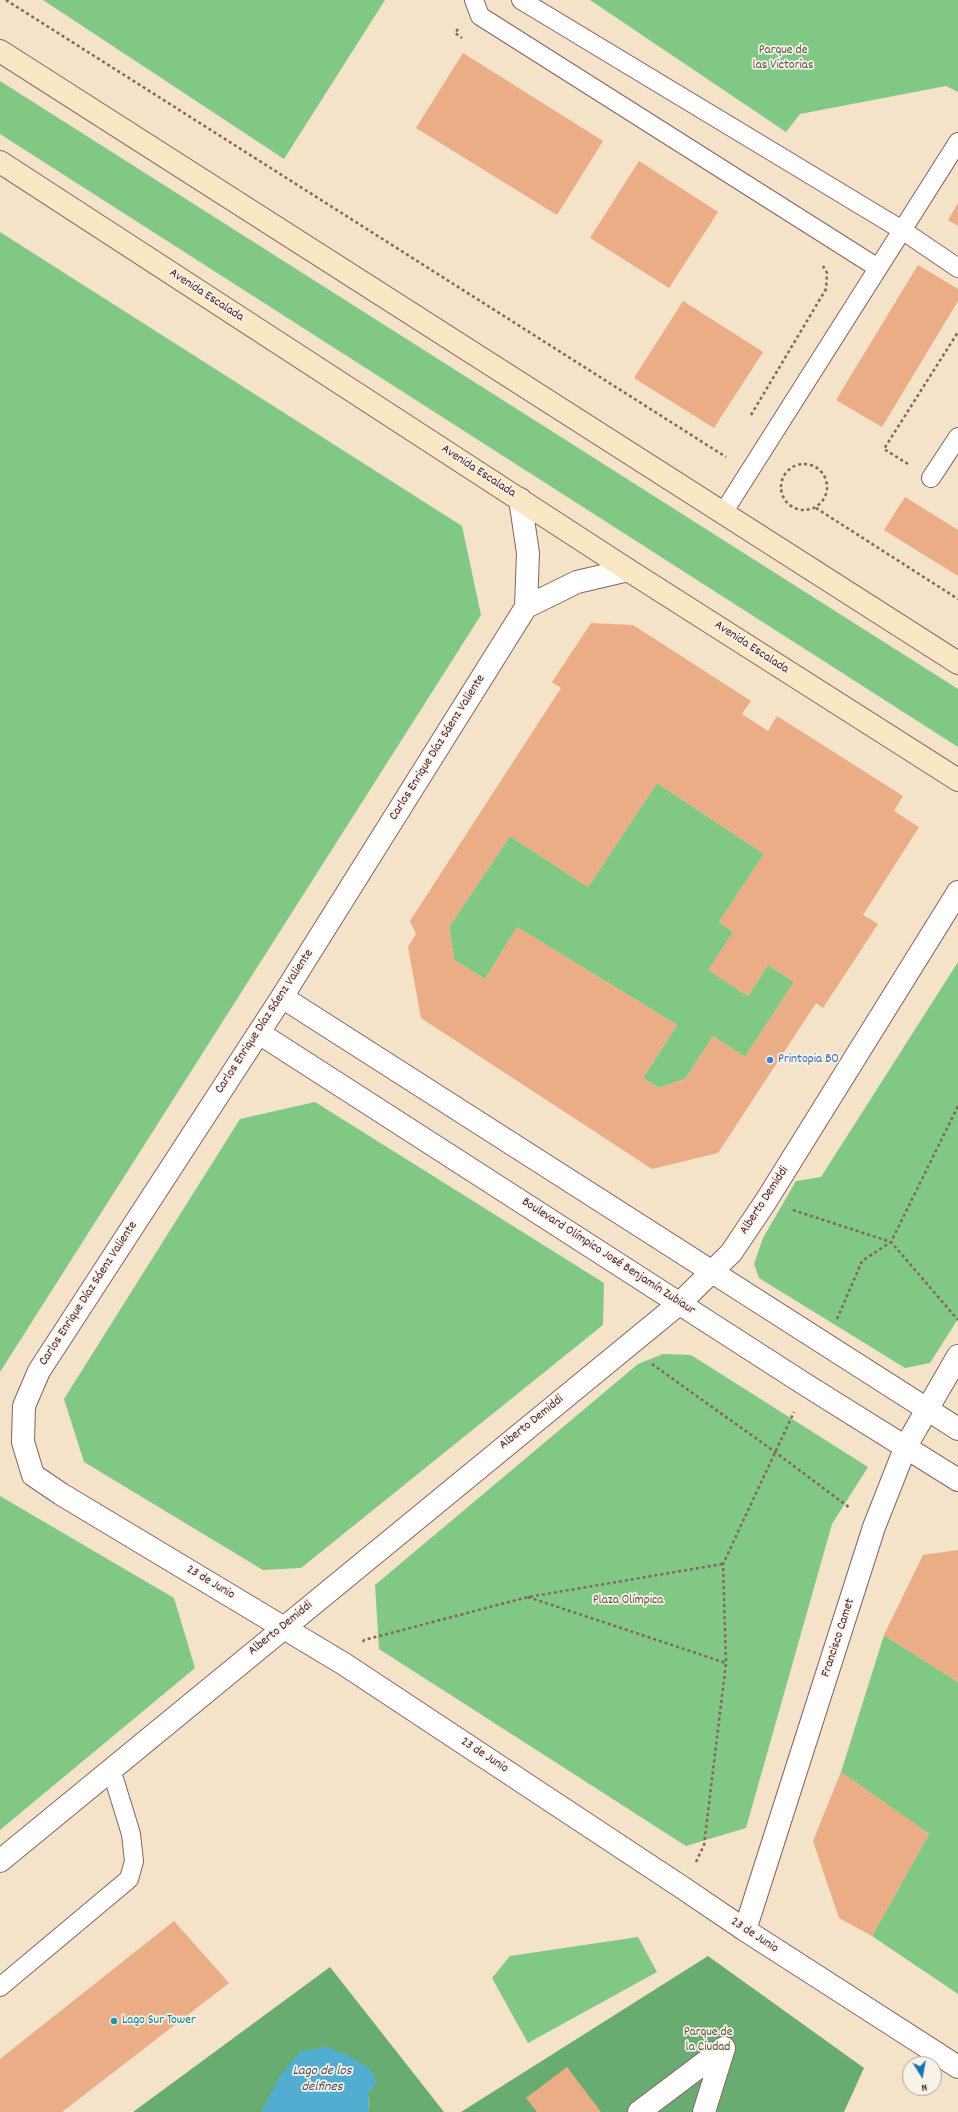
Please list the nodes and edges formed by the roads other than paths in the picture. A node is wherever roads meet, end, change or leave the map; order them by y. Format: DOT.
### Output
graph roads {
  1 [pos="521,0"];
  2 [pos="475,1"];
  3 [pos="0,51"];
  4 [pos="958,142"];
  5 [pos="0,162"];
  6 [pos="902,230"];
  7 [pos="878,268"];
  8 [pos="958,268"];
  9 [pos="958,437"];
  10 [pos="931,478"];
  11 [pos="520,499"];
  12 [pos="723,513"];
  13 [pos="628,570"];
  14 [pos="526,607"];
  15 [pos="958,663"];
  16 [pos="958,780"];
  17 [pos="958,892"];
  18 [pos="282,997"];
  19 [pos="259,1033"];
  20 [pos="712,1272"];
  21 [pos="680,1303"];
  22 [pos="958,1356"];
  23 [pos="928,1410"];
  24 [pos="958,1429"];
  25 [pos="23,1442"];
  26 [pos="906,1446"];
  27 [pos="958,1480"];
  28 [pos="283,1627"];
  29 [pos="111,1769"];
  30 [pos="0,1861"];
  31 [pos="745,1930"];
  32 [pos="0,1987"];
  33 [pos="958,2067"];
  34 [pos="638,2112"];
  35 [pos="704,2112"];
  1 -- 6 [label="lane"];
  2 -- 7 [label="lane"];
  3 -- 12 [label="main road"];
  4 -- 6 [label="lane"];
  5 -- 11 [label="main road, Avenida Escalada"];
  6 -- 7 [label="lane"];
  6 -- 8 [label="lane"];
  7 -- 12 [label="lane"];
  9 -- 10 [label="lane"];
  11 -- 13 [label="main road, Avenida Escalada"];
  11 -- 14 [label="street, Carlos Enrique Díaz Sáenz Valiente"];
  12 -- 15 [label="main road"];
  13 -- 14 [label="street"];
  13 -- 16 [label="main road, Avenida Escalada"];
  14 -- 18 [label="street, Carlos Enrique Díaz Sáenz Valiente"];
  17 -- 20 [label="street, Alberto Demiddi"];
  18 -- 19 [label="street, Carlos Enrique Díaz Sáenz Valiente"];
  18 -- 20 [label="street"];
  19 -- 21 [label="street, Boulevard Olímpico José Benjamín Zubiaur"];
  19 -- 25 [label="street, Carlos Enrique Díaz Sáenz Valiente"];
  20 -- 21 [label="street, Alberto Demiddi"];
  20 -- 23 [label="street"];
  21 -- 26 [label="street, Boulevard Olímpico José Benjamín Zubiaur"];
  21 -- 28 [label="street, Alberto Demiddi"];
  22 -- 23 [label="street, Francisco Camet"];
  23 -- 24 [label="street"];
  23 -- 26 [label="street, Francisco Camet"];
  25 -- 28 [label="street, 23 de Junio"];
  26 -- 27 [label="street, Boulevard Olímpico José Benjamín Zubiaur"];
  26 -- 31 [label="street, Francisco Camet"];
  28 -- 29 [label="street, Alberto Demiddi"];
  28 -- 31 [label="street, 23 de Junio"];
  29 -- 30 [label="street, Alberto Demiddi"];
  29 -- 32 [label="lane"];
  31 -- 33 [label="street, 23 de Junio"];
  34 -- 35 [label="street"];
}
